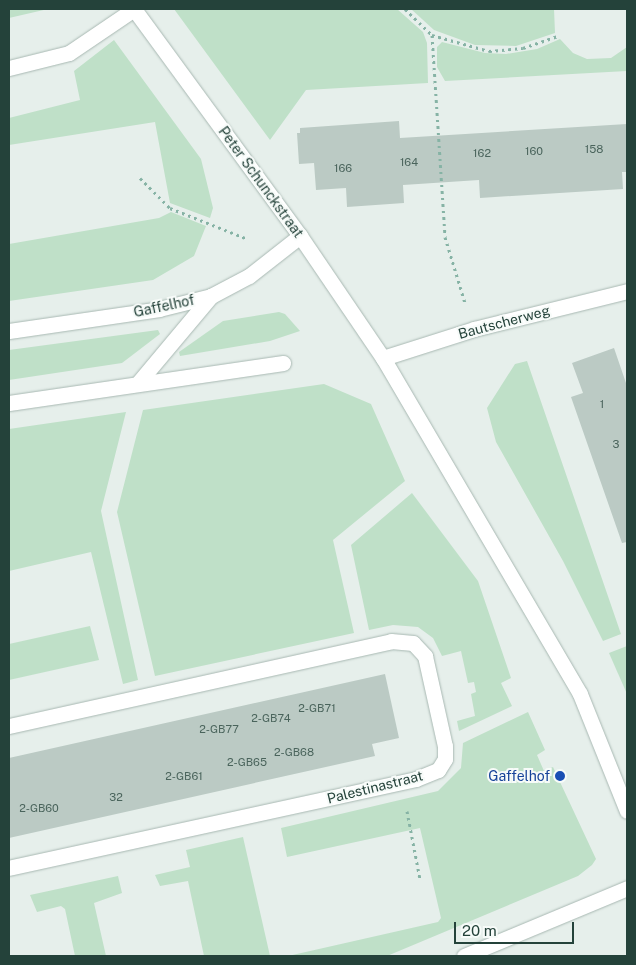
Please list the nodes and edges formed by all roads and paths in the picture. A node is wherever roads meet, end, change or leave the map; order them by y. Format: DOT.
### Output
graph roads {
  1 [pos="134,9"];
  2 [pos="405,9"];
  3 [pos="432,35"];
  4 [pos="557,36"];
  5 [pos="9,68"];
  6 [pos="140,178"];
  7 [pos="300,236"];
  8 [pos="280,252"];
  9 [pos="627,292"];
  10 [pos="211,296"];
  11 [pos="474,329"];
  12 [pos="9,331"];
  13 [pos="383,358"];
  14 [pos="283,363"];
  15 [pos="138,383"];
  16 [pos="9,403"];
  17 [pos="9,726"];
  18 [pos="402,782"];
  19 [pos="627,811"];
  20 [pos="9,868"];
  21 [pos="420,879"];
  22 [pos="627,888"];
  23 [pos="464,956"];
  1 -- 5 [label="street"];
  1 -- 7 [label="street, Peter Schunckstraat"];
  2 -- 3 [label="path"];
  3 -- 4 [label="path"];
  3 -- 11 [label="path"];
  6 -- 8 [label="path"];
  7 -- 8 [label="street, Gaffelhof"];
  7 -- 13 [label="street, Peter Schunckstraat"];
  8 -- 10 [label="street, Gaffelhof"];
  9 -- 11 [label="street, Bautscherweg"];
  10 -- 12 [label="street, Gaffelhof"];
  10 -- 15 [label="street"];
  11 -- 13 [label="street, Bautscherweg"];
  13 -- 19 [label="street"];
  14 -- 15 [label="street"];
  15 -- 16 [label="street"];
  17 -- 18 [label="street, Palestinastraat"];
  18 -- 20 [label="street, Palestinastraat"];
  18 -- 21 [label="path"];
  22 -- 23 [label="street"];
}
